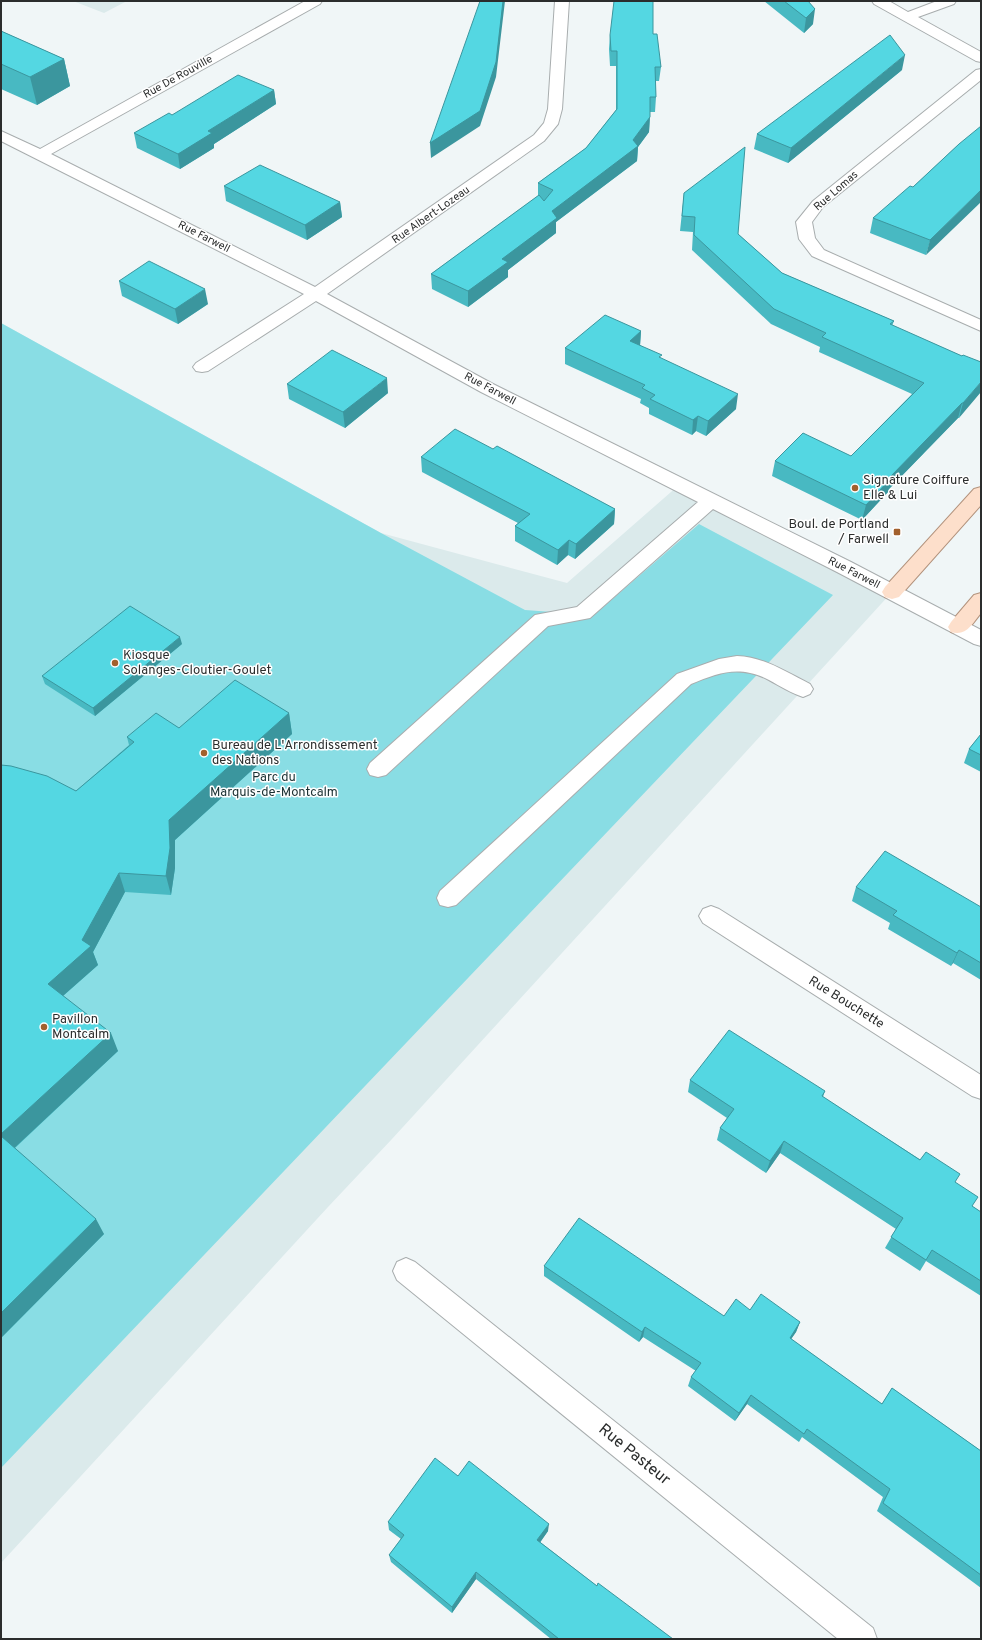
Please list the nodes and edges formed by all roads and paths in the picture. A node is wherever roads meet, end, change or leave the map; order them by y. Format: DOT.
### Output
graph roads {
  1 [pos="315,1"];
  2 [pos="562,1"];
  3 [pos="879,1"];
  4 [pos="949,1"];
  5 [pos="907,17"];
  6 [pos="981,58"];
  7 [pos="981,73"];
  8 [pos="1,135"];
  9 [pos="41,154"];
  10 [pos="316,294"];
  11 [pos="981,326"];
  12 [pos="202,367"];
  13 [pos="981,493"];
  14 [pos="711,501"];
  15 [pos="892,592"];
  16 [pos="981,600"];
  17 [pos="958,627"];
  18 [pos="981,639"];
  19 [pos="803,690"];
  20 [pos="378,769"];
  21 [pos="448,898"];
  22 [pos="711,916"];
  23 [pos="981,1088"];
  24 [pos="406,1271"];
  25 [pos="862,1639"];
  1 -- 9 [label="street, Rue De Rouville"];
  2 -- 10 [label="street, Rue Albert-Lozeau"];
  3 -- 5 [label="street"];
  4 -- 5 [label="street"];
  5 -- 6 [label="street"];
  7 -- 11 [label="street, Rue Lomas"];
  8 -- 9 [label="street, Rue Farwell"];
  9 -- 10 [label="street, Rue Farwell"];
  10 -- 12 [label="street, Rue Albert-Lozeau"];
  10 -- 14 [label="street, Rue Farwell"];
  13 -- 15 [label="main road"];
  14 -- 15 [label="street, Rue Farwell"];
  14 -- 20 [label="street"];
  15 -- 17 [label="street, Rue Farwell"];
  16 -- 17 [label="main road"];
  17 -- 18 [label="street, Rue Farwell"];
  19 -- 21 [label="street"];
  22 -- 23 [label="street, Rue Bouchette"];
  24 -- 25 [label="street, Rue Pasteur"];
}
